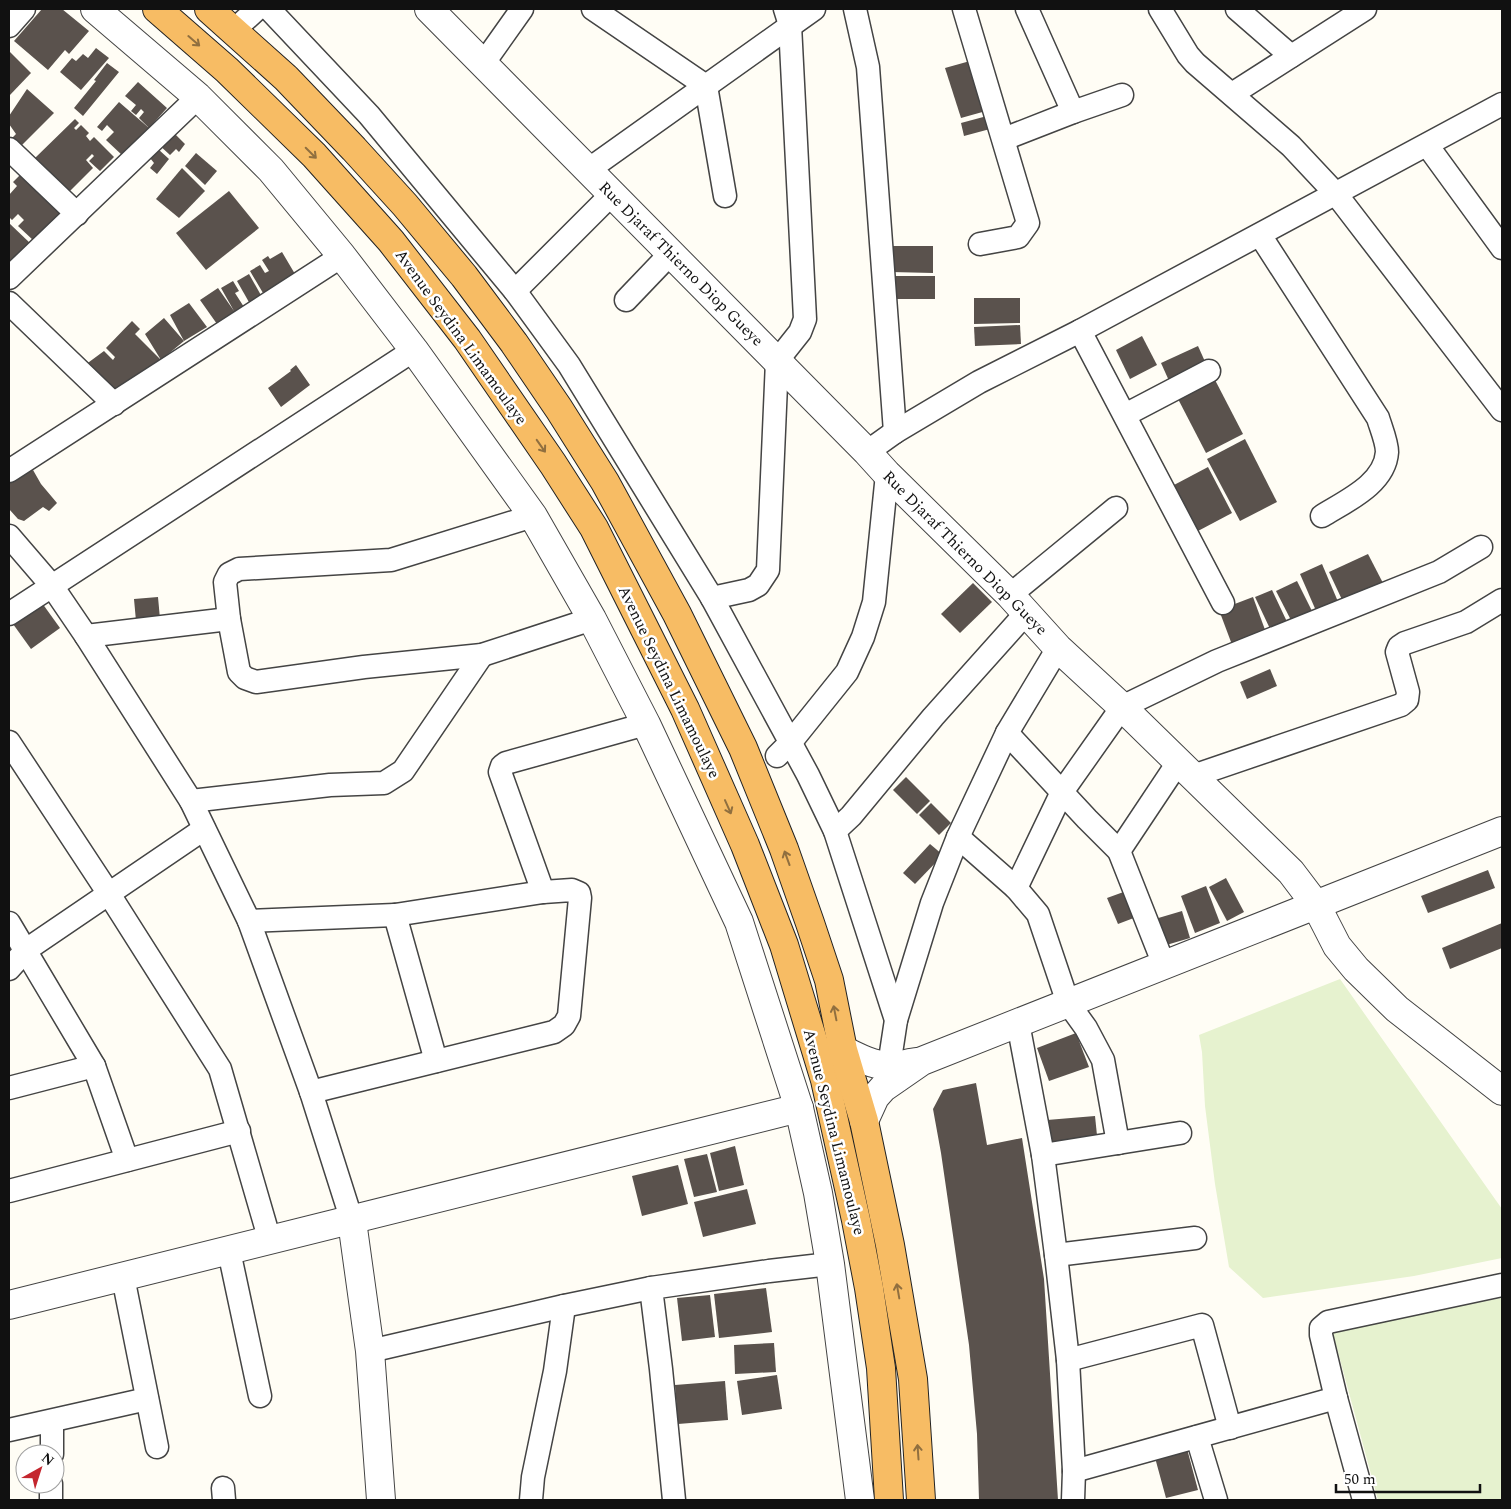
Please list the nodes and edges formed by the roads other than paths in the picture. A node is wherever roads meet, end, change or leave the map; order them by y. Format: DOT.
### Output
graph roads {
  1 [pos="24,9"];
  2 [pos="96,9"];
  3 [pos="157,9"];
  4 [pos="209,9"];
  5 [pos="257,9"];
  6 [pos="269,9"];
  7 [pos="429,9"];
  8 [pos="522,9"];
  9 [pos="593,9"];
  10 [pos="814,9"];
  11 [pos="855,9"];
  12 [pos="964,9"];
  13 [pos="1027,9"];
  14 [pos="1160,9"];
  15 [pos="1237,9"];
  16 [pos="1365,9"];
  17 [pos="787,17"];
  18 [pos="9,26"];
  19 [pos="234,30"];
  20 [pos="1291,56"];
  21 [pos="483,64"];
  22 [pos="706,86"];
  23 [pos="1232,94"];
  24 [pos="1122,95"];
  25 [pos="198,97"];
  26 [pos="1501,106"];
  27 [pos="1073,112"];
  28 [pos="1004,139"];
  29 [pos="1427,145"];
  30 [pos="9,149"];
  31 [pos="588,170"];
  32 [pos="612,194"];
  33 [pos="1336,194"];
  34 [pos="725,196"];
  35 [pos="77,214"];
  36 [pos="1260,235"];
  37 [pos="980,244"];
  38 [pos="1502,248"];
  39 [pos="670,254"];
  40 [pos="342,256"];
  41 [pos="9,278"];
  42 [pos="515,291"];
  43 [pos="626,300"];
  44 [pos="9,303"];
  45 [pos="1080,331"];
  46 [pos="414,350"];
  47 [pos="777,361"];
  48 [pos="1209,371"];
  49 [pos="114,404"];
  50 [pos="1502,410"];
  51 [pos="1125,415"];
  52 [pos="895,432"];
  53 [pos="867,452"];
  54 [pos="9,471"];
  55 [pos="887,474"];
  56 [pos="1116,508"];
  57 [pos="533,516"];
  58 [pos="1322,516"];
  59 [pos="9,536"];
  60 [pos="1481,547"];
  61 [pos="52,586"];
  62 [pos="712,598"];
  63 [pos="1223,603"];
  64 [pos="1018,604"];
  65 [pos="1501,607"];
  66 [pos="9,614"];
  67 [pos="229,619"];
  68 [pos="592,619"];
  69 [pos="86,636"];
  70 [pos="1058,648"];
  71 [pos="482,655"];
  72 [pos="1122,706"];
  73 [pos="646,724"];
  74 [pos="1007,733"];
  75 [pos="9,742"];
  76 [pos="784,750"];
  77 [pos="1186,768"];
  78 [pos="1062,792"];
  79 [pos="191,801"];
  80 [pos="204,829"];
  81 [pos="836,831"];
  82 [pos="1502,833"];
  83 [pos="958,837"];
  84 [pos="1119,851"];
  85 [pos="1016,888"];
  86 [pos="543,892"];
  87 [pos="109,894"];
  88 [pos="1316,905"];
  89 [pos="395,915"];
  90 [pos="249,922"];
  91 [pos="9,923"];
  92 [pos="26,950"];
  93 [pos="1164,965"];
  94 [pos="9,968"];
  95 [pos="1068,1003"];
  96 [pos="896,1020"];
  97 [pos="1018,1023"];
  98 [pos="842,1050"];
  99 [pos="436,1061"];
  100 [pos="922,1061"];
  101 [pos="94,1066"];
  102 [pos="890,1066"];
  103 [pos="1500,1086"];
  104 [pos="9,1088"];
  105 [pos="311,1092"];
  106 [pos="799,1108"];
  107 [pos="864,1120"];
  108 [pos="239,1131"];
  109 [pos="1180,1133"];
  110 [pos="1118,1143"];
  111 [pos="1044,1155"];
  112 [pos="127,1160"];
  113 [pos="9,1191"];
  114 [pos="352,1221"];
  115 [pos="1195,1238"];
  116 [pos="270,1241"];
  117 [pos="229,1251"];
  118 [pos="1056,1255"];
  119 [pos="830,1264"];
  120 [pos="123,1277"];
  121 [pos="1502,1285"];
  122 [pos="651,1288"];
  123 [pos="9,1305"];
  124 [pos="564,1306"];
  125 [pos="370,1352"];
  126 [pos="1068,1360"];
  127 [pos="260,1396"];
  128 [pos="1336,1398"];
  129 [pos="147,1399"];
  130 [pos="52,1421"];
  131 [pos="1230,1428"];
  132 [pos="9,1430"];
  133 [pos="1197,1437"];
  134 [pos="52,1444"];
  135 [pos="157,1447"];
  136 [pos="1074,1471"];
  137 [pos="381,1500"];
  138 [pos="530,1500"];
  139 [pos="674,1500"];
  140 [pos="860,1500"];
  141 [pos="889,1500"];
  142 [pos="922,1500"];
  143 [pos="1073,1500"];
  144 [pos="1216,1500"];
  145 [pos="1364,1500"];
  1 -- 18 [label="street"];
  2 -- 25 [label="street"];
  3 -- 141 [label="highway, Avenue Seydina Limamoulaye, one-way"];
  4 -- 19 [label="highway, Avenue Seydina Limamoulaye"];
  5 -- 19 [label="street"];
  6 -- 42 [label="street"];
  7 -- 21 [label="street, Rue Djaraf Thierno Diop Gueye"];
  8 -- 21 [label="street"];
  9 -- 22 [label="street"];
  10 -- 17 [label="street"];
  11 -- 52 [label="street"];
  12 -- 28 [label="street"];
  13 -- 27 [label="street"];
  14 -- 23 [label="street"];
  15 -- 20 [label="street"];
  16 -- 20 [label="street"];
  17 -- 22 [label="street"];
  17 -- 47 [label="street"];
  98 -- 19 [label="highway, Avenue Seydina Limamoulaye, one-way"];
  20 -- 23 [label="street"];
  21 -- 31 [label="street, Rue Djaraf Thierno Diop Gueye"];
  22 -- 31 [label="street"];
  22 -- 34 [label="street"];
  23 -- 33 [label="street"];
  24 -- 27 [label="street"];
  25 -- 35 [label="street"];
  25 -- 40 [label="street"];
  26 -- 29 [label="street"];
  27 -- 28 [label="street"];
  28 -- 37 [label="street"];
  29 -- 33 [label="street"];
  29 -- 38 [label="street"];
  30 -- 35 [label="street"];
  31 -- 32 [label="street, Rue Djaraf Thierno Diop Gueye"];
  32 -- 39 [label="street, Rue Djaraf Thierno Diop Gueye"];
  32 -- 42 [label="street"];
  33 -- 36 [label="street"];
  33 -- 50 [label="street"];
  35 -- 41 [label="street"];
  36 -- 45 [label="street"];
  36 -- 58 [label="street"];
  39 -- 43 [label="street"];
  39 -- 47 [label="street, Rue Djaraf Thierno Diop Gueye"];
  40 -- 46 [label="street"];
  40 -- 49 [label="street"];
  42 -- 62 [label="street"];
  44 -- 49 [label="street"];
  45 -- 51 [label="street"];
  45 -- 52 [label="street"];
  46 -- 57 [label="street"];
  46 -- 61 [label="street"];
  47 -- 53 [label="street, Rue Djaraf Thierno Diop Gueye"];
  47 -- 62 [label="street"];
  48 -- 51 [label="street"];
  49 -- 54 [label="street"];
  51 -- 63 [label="street"];
  52 -- 53 [label="street"];
  53 -- 55 [label="street, Rue Djaraf Thierno Diop Gueye"];
  55 -- 64 [label="street, Rue Djaraf Thierno Diop Gueye"];
  55 -- 76 [label="street"];
  56 -- 64 [label="street"];
  57 -- 67 [label="street"];
  57 -- 68 [label="street"];
  59 -- 61 [label="street"];
  60 -- 72 [label="street"];
  61 -- 66 [label="street"];
  61 -- 69 [label="street"];
  62 -- 76 [label="street"];
  64 -- 70 [label="street, Rue Djaraf Thierno Diop Gueye"];
  64 -- 81 [label="street"];
  65 -- 77 [label="street"];
  67 -- 69 [label="street"];
  67 -- 71 [label="street"];
  68 -- 71 [label="street"];
  68 -- 73 [label="street"];
  69 -- 79 [label="street"];
  70 -- 72 [label="street, Rue Djaraf Thierno Diop Gueye"];
  70 -- 74 [label="street"];
  71 -- 79 [label="street"];
  72 -- 77 [label="street, Rue Djaraf Thierno Diop Gueye"];
  72 -- 78 [label="street"];
  73 -- 86 [label="street"];
  73 -- 106 [label="street"];
  74 -- 78 [label="street"];
  74 -- 83 [label="street"];
  75 -- 87 [label="street"];
  76 -- 81 [label="street"];
  77 -- 84 [label="street"];
  77 -- 88 [label="street, Rue Djaraf Thierno Diop Gueye"];
  78 -- 84 [label="street"];
  78 -- 85 [label="street"];
  79 -- 80 [label="street"];
  80 -- 87 [label="street"];
  80 -- 90 [label="street"];
  81 -- 96 [label="street"];
  82 -- 88 [label="street"];
  83 -- 85 [label="street"];
  83 -- 96 [label="street"];
  84 -- 93 [label="street"];
  85 -- 95 [label="street"];
  86 -- 89 [label="street"];
  86 -- 99 [label="street"];
  87 -- 92 [label="street"];
  87 -- 108 [label="street"];
  88 -- 93 [label="street"];
  88 -- 103 [label="street, Rue Djaraf Thierno Diop Gueye"];
  89 -- 90 [label="street"];
  89 -- 99 [label="street"];
  90 -- 105 [label="street"];
  91 -- 92 [label="street"];
  92 -- 94 [label="street"];
  92 -- 101 [label="street"];
  93 -- 95 [label="street"];
  95 -- 97 [label="street"];
  95 -- 110 [label="street"];
  96 -- 102 [label="street"];
  97 -- 100 [label="street"];
  97 -- 111 [label="street"];
  98 -- 102 [label="street"];
  98 -- 107 [label="highway, Avenue Seydina Limamoulaye"];
  99 -- 105 [label="street"];
  100 -- 102 [label="street"];
  100 -- 107 [label="street"];
  101 -- 104 [label="street"];
  101 -- 112 [label="street"];
  105 -- 114 [label="street"];
  106 -- 114 [label="street"];
  106 -- 119 [label="street"];
  142 -- 107 [label="highway, Avenue Seydina Limamoulaye, one-way"];
  108 -- 112 [label="street"];
  108 -- 116 [label="street"];
  109 -- 110 [label="street"];
  110 -- 111 [label="street"];
  111 -- 118 [label="street"];
  112 -- 113 [label="street"];
  114 -- 116 [label="street"];
  114 -- 125 [label="street"];
  115 -- 118 [label="street"];
  116 -- 117 [label="street"];
  117 -- 120 [label="street"];
  117 -- 127 [label="street"];
  118 -- 126 [label="street"];
  119 -- 122 [label="street"];
  119 -- 140 [label="street"];
  120 -- 123 [label="street"];
  120 -- 129 [label="street"];
  121 -- 128 [label="street"];
  122 -- 124 [label="street"];
  122 -- 139 [label="street"];
  124 -- 125 [label="street"];
  124 -- 138 [label="street"];
  125 -- 137 [label="street"];
  126 -- 131 [label="street"];
  126 -- 136 [label="street"];
  128 -- 131 [label="street"];
  128 -- 145 [label="street"];
  129 -- 130 [label="street"];
  129 -- 135 [label="street"];
  130 -- 132 [label="street"];
  130 -- 134 [label="street"];
  131 -- 133 [label="street"];
  133 -- 136 [label="street"];
  133 -- 144 [label="street"];
  136 -- 143 [label="street"];
}
